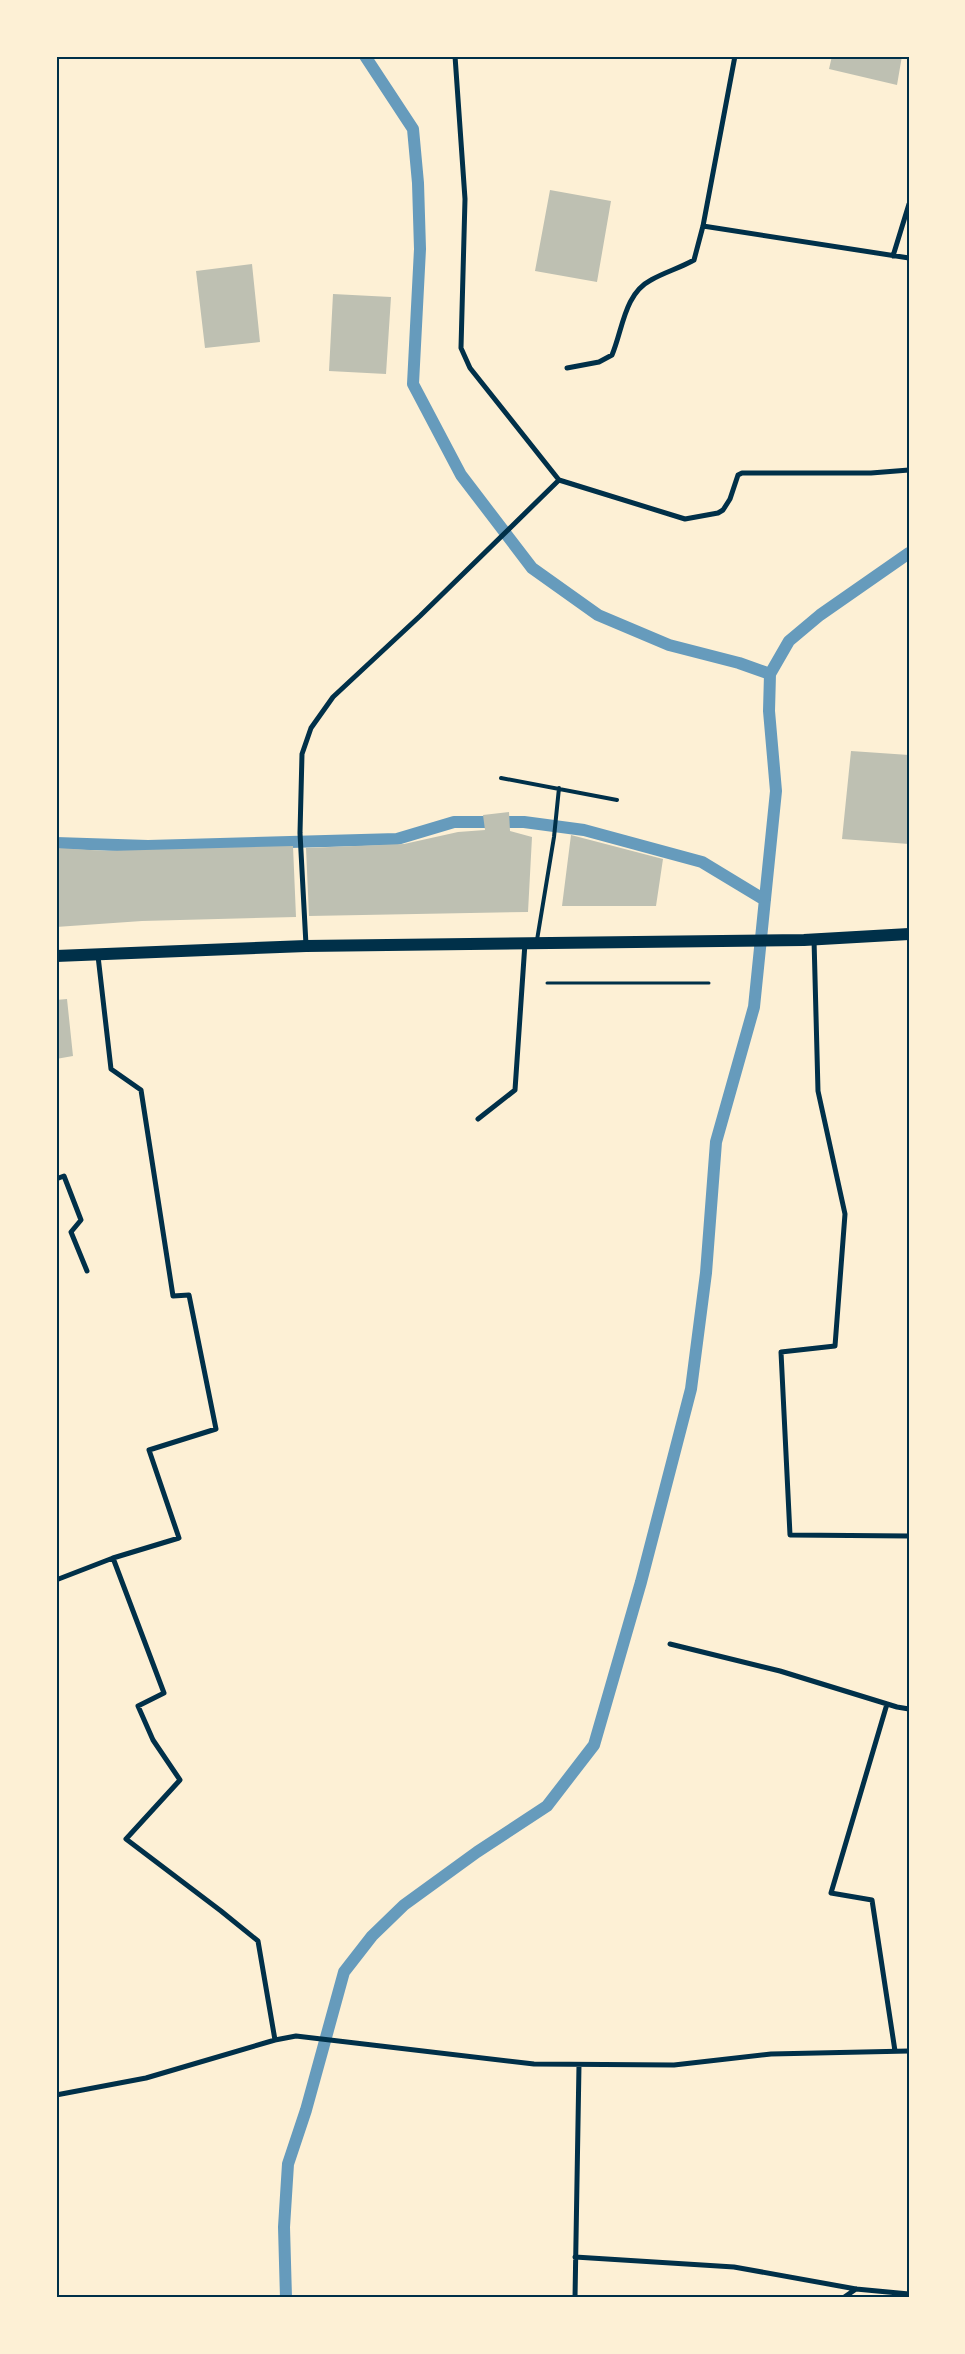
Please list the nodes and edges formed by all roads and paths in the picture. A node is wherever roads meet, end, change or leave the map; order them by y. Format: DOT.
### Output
graph roads {
  1 [pos="455,56"];
  2 [pos="735,56"];
  3 [pos="909,204"];
  4 [pos="703,226"];
  5 [pos="893,256"];
  6 [pos="909,258"];
  7 [pos="567,368"];
  8 [pos="909,470"];
  9 [pos="559,480"];
  10 [pos="501,778"];
  11 [pos="558,788"];
  12 [pos="617,800"];
  13 [pos="909,934"];
  14 [pos="809,939"];
  15 [pos="535,943"];
  16 [pos="306,946"];
  17 [pos="97,953"];
  18 [pos="56,956"];
  19 [pos="523,983"];
  20 [pos="708,983"];
  21 [pos="478,1119"];
  22 [pos="56,1178"];
  23 [pos="87,1271"];
  24 [pos="909,1536"];
  25 [pos="113,1558"];
  26 [pos="56,1580"];
  27 [pos="670,1644"];
  28 [pos="887,1704"];
  29 [pos="909,1709"];
  30 [pos="275,2040"];
  31 [pos="896,2051"];
  32 [pos="909,2051"];
  33 [pos="579,2065"];
  34 [pos="56,2094"];
  35 [pos="575,2257"];
  36 [pos="856,2289"];
  37 [pos="909,2294"];
  38 [pos="575,2298"];
  39 [pos="843,2298"];
  1 -- 9 [label="street"];
  2 -- 4 [label="street"];
  3 -- 5 [label="street"];
  4 -- 5 [label="street"];
  4 -- 7 [label="street"];
  5 -- 6 [label="street"];
  8 -- 9 [label="street"];
  9 -- 16 [label="street"];
  10 -- 11 [label="lane"];
  11 -- 12 [label="lane"];
  11 -- 15 [label="lane"];
  13 -- 14 [label="main road"];
  14 -- 15 [label="main road"];
  14 -- 24 [label="street"];
  15 -- 16 [label="main road"];
  15 -- 19 [label="street"];
  16 -- 17 [label="main road"];
  17 -- 18 [label="main road"];
  17 -- 25 [label="street"];
  19 -- 20 [label="path"];
  19 -- 21 [label="street"];
  22 -- 23 [label="street"];
  25 -- 26 [label="street"];
  25 -- 30 [label="street"];
  27 -- 28 [label="street"];
  28 -- 29 [label="street"];
  28 -- 31 [label="street"];
  30 -- 33 [label="street"];
  30 -- 34 [label="street"];
  31 -- 32 [label="street"];
  31 -- 33 [label="street"];
  33 -- 35 [label="street"];
  35 -- 36 [label="street"];
  35 -- 38 [label="street"];
  36 -- 37 [label="street"];
  36 -- 39 [label="street"];
}
